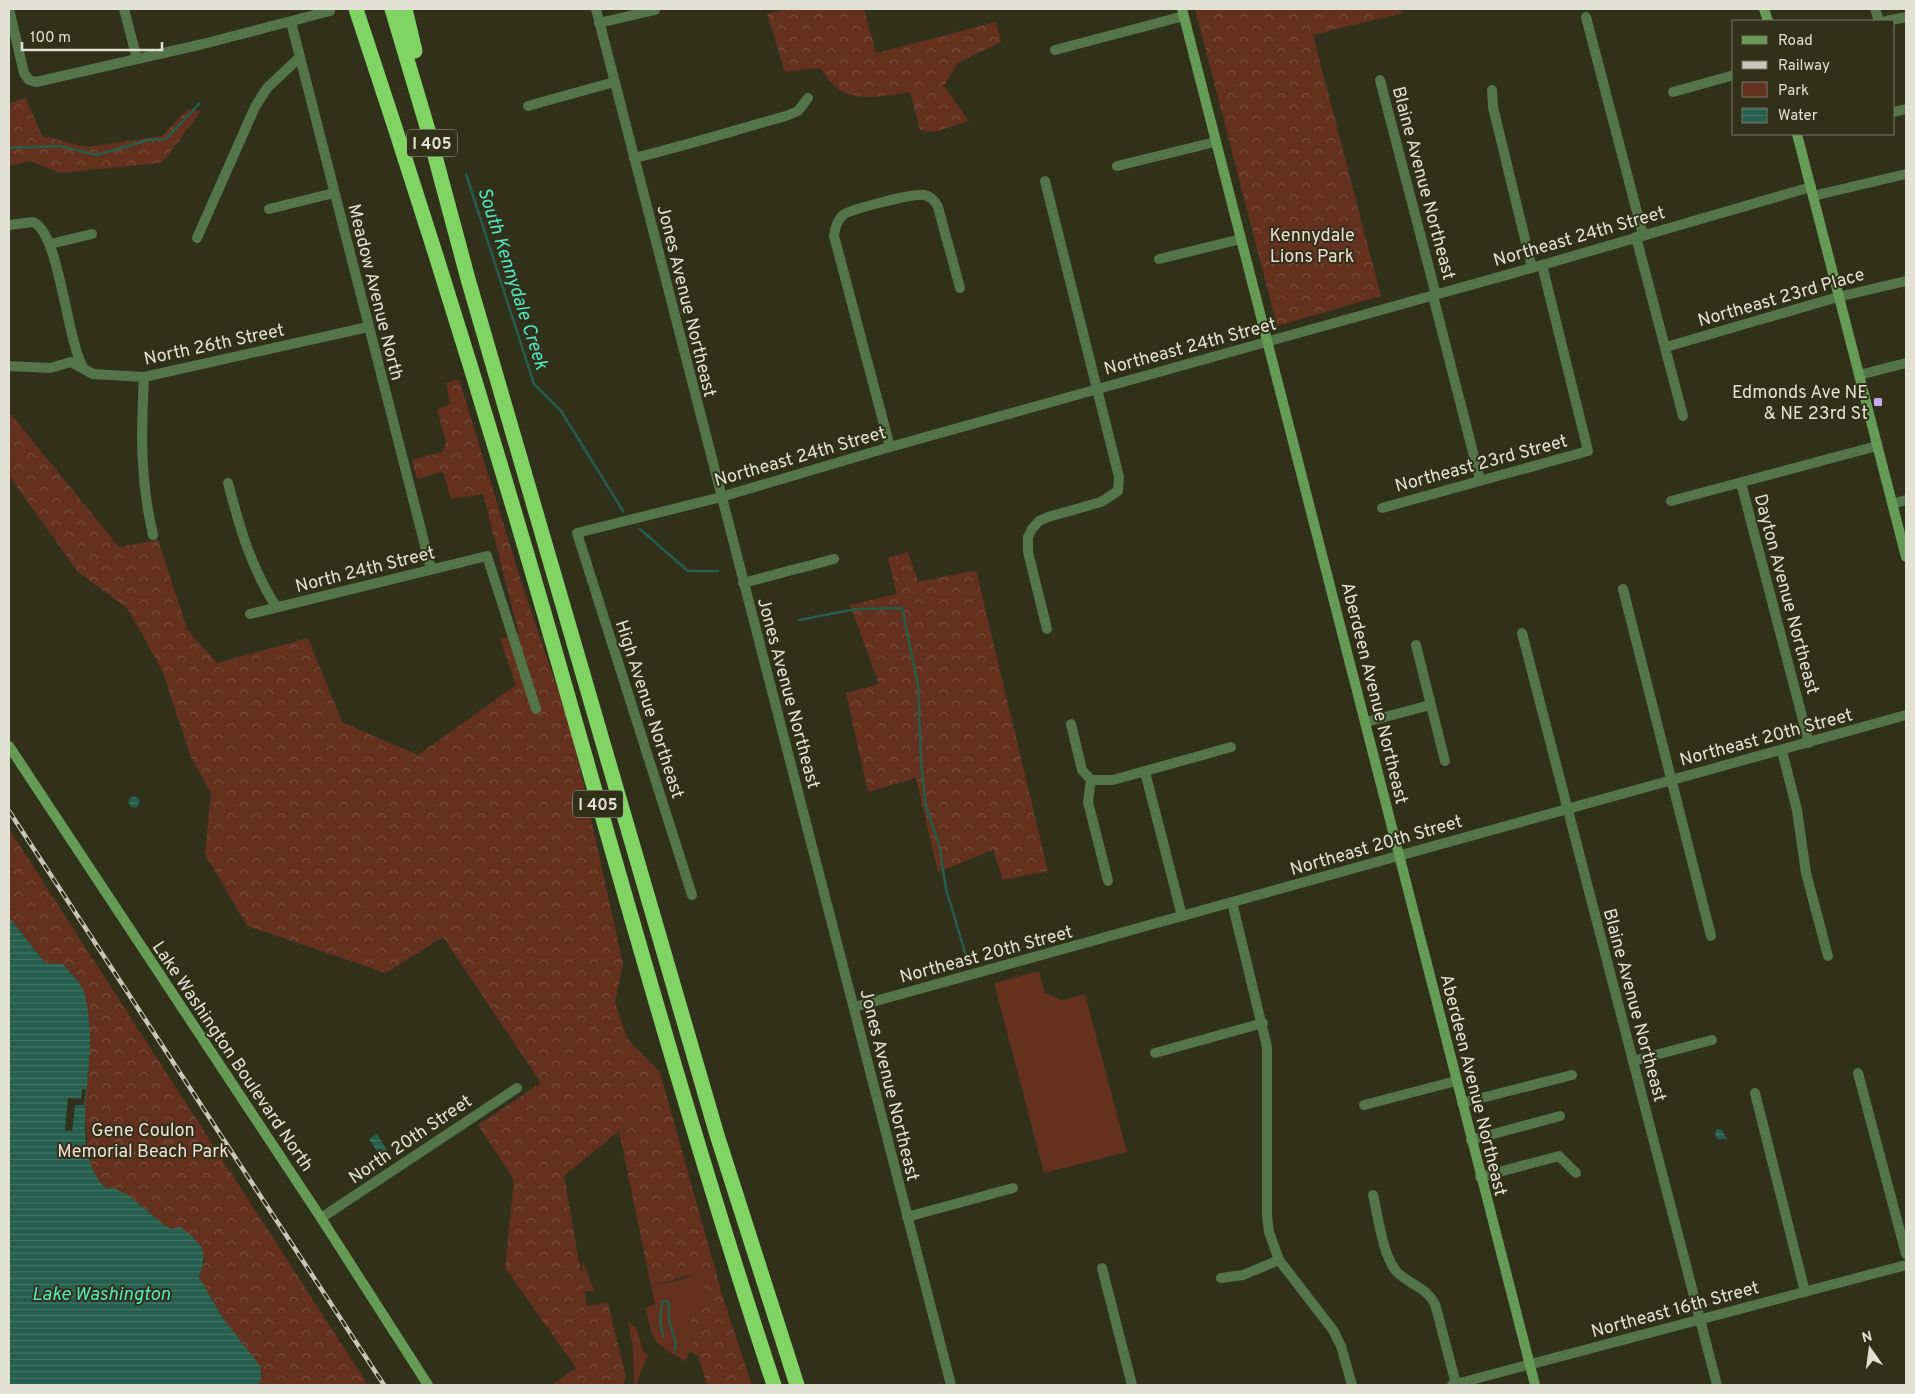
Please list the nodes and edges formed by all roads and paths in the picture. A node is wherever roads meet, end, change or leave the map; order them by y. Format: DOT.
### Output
graph roads {
  1 [pos="9,9"];
  2 [pos="124,9"];
  3 [pos="356,9"];
  4 [pos="367,9"];
  5 [pos="392,9"];
  6 [pos="405,9"];
  7 [pos="596,9"];
  8 [pos="330,10"];
  9 [pos="656,10"];
  10 [pos="1183,12"];
  11 [pos="1906,16"];
  12 [pos="1586,17"];
  13 [pos="1890,20"];
  14 [pos="291,22"];
  15 [pos="599,23"];
  16 [pos="12,39"];
  17 [pos="1055,50"];
  18 [pos="300,57"];
  19 [pos="137,60"];
  20 [pos="1732,76"];
  21 [pos="1380,80"];
  22 [pos="614,82"];
  23 [pos="1492,90"];
  24 [pos="1673,92"];
  25 [pos="808,98"];
  26 [pos="528,106"];
  27 [pos="1797,135"];
  28 [pos="1215,142"];
  29 [pos="634,158"];
  30 [pos="1117,166"];
  31 [pos="1906,174"];
  32 [pos="1045,181"];
  33 [pos="1812,191"];
  34 [pos="334,193"];
  35 [pos="269,209"];
  36 [pos="427,222"];
  37 [pos="9,225"];
  38 [pos="92,234"];
  39 [pos="1640,236"];
  40 [pos="197,238"];
  41 [pos="1241,239"];
  42 [pos="50,244"];
  43 [pos="1159,259"];
  44 [pos="1537,266"];
  45 [pos="468,279"];
  46 [pos="1906,281"];
  47 [pos="960,288"];
  48 [pos="1434,295"];
  49 [pos="1838,297"];
  50 [pos="368,327"];
  51 [pos="1267,342"];
  52 [pos="1666,347"];
  53 [pos="1906,364"];
  54 [pos="9,366"];
  55 [pos="84,370"];
  56 [pos="1859,375"];
  57 [pos="144,377"];
  58 [pos="1097,388"];
  59 [pos="1683,416"];
  60 [pos="1877,446"];
  61 [pos="890,447"];
  62 [pos="1480,480"];
  63 [pos="1741,483"];
  64 [pos="228,484"];
  65 [pos="721,497"];
  66 [pos="1906,500"];
  67 [pos="1670,501"];
  68 [pos="1892,504"];
  69 [pos="1382,508"];
  70 [pos="577,533"];
  71 [pos="153,535"];
  72 [pos="1906,557"];
  73 [pos="834,559"];
  74 [pos="431,570"];
  75 [pos="743,583"];
  76 [pos="1623,589"];
  77 [pos="276,608"];
  78 [pos="250,614"];
  79 [pos="1048,628"];
  80 [pos="1522,633"];
  81 [pos="1416,645"];
  82 [pos="1430,705"];
  83 [pos="536,709"];
  84 [pos="1906,715"];
  85 [pos="1366,722"];
  86 [pos="1071,724"];
  87 [pos="1809,743"];
  88 [pos="9,746"];
  89 [pos="1231,747"];
  90 [pos="1782,750"];
  91 [pos="1445,761"];
  92 [pos="1145,772"];
  93 [pos="1091,780"];
  94 [pos="1671,780"];
  95 [pos="1566,809"];
  96 [pos="1400,856"];
  97 [pos="1108,881"];
  98 [pos="692,895"];
  99 [pos="1232,902"];
  100 [pos="1182,916"];
  101 [pos="1711,936"];
  102 [pos="1828,956"];
  103 [pos="854,1007"];
  104 [pos="1263,1023"];
  105 [pos="1712,1040"];
  106 [pos="1155,1053"];
  107 [pos="1633,1061"];
  108 [pos="1858,1072"];
  109 [pos="1572,1075"];
  110 [pos="1456,1081"];
  111 [pos="517,1088"];
  112 [pos="1755,1093"];
  113 [pos="1462,1103"];
  114 [pos="1364,1105"];
  115 [pos="1560,1116"];
  116 [pos="1471,1140"];
  117 [pos="1576,1173"];
  118 [pos="1480,1177"];
  119 [pos="1013,1188"];
  120 [pos="1373,1195"];
  121 [pos="907,1217"];
  122 [pos="321,1218"];
  123 [pos="1906,1254"];
  124 [pos="1280,1260"];
  125 [pos="1906,1265"];
  126 [pos="1102,1268"];
  127 [pos="1221,1278"];
  128 [pos="1805,1292"];
  129 [pos="1700,1319"];
  130 [pos="776,1322"];
  131 [pos="1530,1364"];
  132 [pos="428,1385"];
  133 [pos="774,1385"];
  134 [pos="797,1385"];
  135 [pos="803,1385"];
  136 [pos="951,1385"];
  137 [pos="1132,1385"];
  138 [pos="1352,1385"];
  139 [pos="1454,1385"];
  140 [pos="1535,1385"];
  141 [pos="1717,1385"];
  1 -- 16 [label="street"];
  2 -- 19 [label="street"];
  3 -- 36 [label="highway"];
  4 -- 36 [label="highway, I 405"];
  5 -- 45 [label="highway, I 405"];
  6 -- 45 [label="highway"];
  7 -- 15 [label="street, Jones Avenue Northeast"];
  8 -- 14 [label="street"];
  9 -- 15 [label="street"];
  10 -- 17 [label="street"];
  10 -- 28 [label="street, Aberdeen Avenue Northeast"];
  11 -- 13 [label="street"];
  12 -- 39 [label="street"];
  14 -- 18 [label="street, Meadow Avenue North"];
  14 -- 19 [label="street"];
  15 -- 22 [label="street, Jones Avenue Northeast"];
  16 -- 19 [label="street"];
  18 -- 34 [label="street, Meadow Avenue North"];
  18 -- 40 [label="street"];
  20 -- 24 [label="street"];
  21 -- 48 [label="street, Blaine Avenue Northeast"];
  22 -- 26 [label="street"];
  22 -- 29 [label="street, Jones Avenue Northeast"];
  23 -- 44 [label="street"];
  25 -- 29 [label="street"];
  27 -- 33 [label="street"];
  28 -- 30 [label="street"];
  28 -- 41 [label="street, Aberdeen Avenue Northeast"];
  29 -- 65 [label="street, Jones Avenue Northeast"];
  31 -- 33 [label="street, Northeast 24th Street"];
  32 -- 58 [label="street"];
  33 -- 39 [label="street, Northeast 24th Street"];
  33 -- 49 [label="street"];
  34 -- 35 [label="street"];
  34 -- 50 [label="street, Meadow Avenue North"];
  36 -- 133 [label="highway, I 405"];
  37 -- 42 [label="street"];
  38 -- 42 [label="street"];
  39 -- 44 [label="street, Northeast 24th Street"];
  39 -- 52 [label="street"];
  41 -- 43 [label="street"];
  41 -- 51 [label="street, Aberdeen Avenue Northeast"];
  42 -- 55 [label="street"];
  44 -- 48 [label="street, Northeast 24th Street"];
  44 -- 62 [label="street, Northeast 23rd Street"];
  45 -- 130 [label="highway, I 405"];
  46 -- 49 [label="street, Northeast 23rd Place"];
  47 -- 61 [label="street"];
  48 -- 51 [label="street, Northeast 24th Street"];
  48 -- 62 [label="street, Blaine Avenue Northeast"];
  49 -- 52 [label="street, Northeast 23rd Place"];
  49 -- 56 [label="street"];
  50 -- 57 [label="street, North 26th Street"];
  50 -- 74 [label="street, Meadow Avenue North"];
  51 -- 58 [label="street, Northeast 24th Street"];
  51 -- 85 [label="street, Aberdeen Avenue Northeast"];
  52 -- 59 [label="street"];
  53 -- 56 [label="street"];
  54 -- 55 [label="street, North 26th Street"];
  55 -- 57 [label="street, North 26th Street"];
  56 -- 60 [label="street"];
  57 -- 71 [label="street"];
  58 -- 61 [label="street, Northeast 24th Street"];
  58 -- 79 [label="street"];
  60 -- 63 [label="street"];
  60 -- 68 [label="street"];
  61 -- 65 [label="street, Northeast 24th Street"];
  62 -- 69 [label="street, Northeast 23rd Street"];
  63 -- 67 [label="street"];
  63 -- 87 [label="street, Dayton Avenue Northeast"];
  64 -- 77 [label="street"];
  65 -- 70 [label="street, Northeast 24th Street"];
  65 -- 75 [label="street, Jones Avenue Northeast"];
  66 -- 68 [label="street"];
  68 -- 72 [label="street"];
  70 -- 98 [label="street, High Avenue Northeast"];
  73 -- 75 [label="street"];
  74 -- 77 [label="street, North 24th Street"];
  74 -- 83 [label="street, North 24th Street"];
  75 -- 103 [label="street, Jones Avenue Northeast"];
  76 -- 94 [label="street"];
  77 -- 78 [label="street, North 24th Street"];
  80 -- 95 [label="street, Blaine Avenue Northeast"];
  81 -- 82 [label="street"];
  82 -- 85 [label="street"];
  82 -- 91 [label="street"];
  84 -- 87 [label="street, Northeast 20th Street"];
  85 -- 96 [label="street, Aberdeen Avenue Northeast"];
  86 -- 93 [label="street"];
  87 -- 90 [label="street, Northeast 20th Street"];
  88 -- 122 [label="street, Lake Washington Boulevard North"];
  89 -- 92 [label="street"];
  90 -- 94 [label="street, Northeast 20th Street"];
  90 -- 102 [label="street"];
  92 -- 93 [label="street"];
  92 -- 100 [label="street"];
  93 -- 97 [label="street"];
  94 -- 95 [label="street, Northeast 20th Street"];
  94 -- 101 [label="street"];
  95 -- 96 [label="street, Northeast 20th Street"];
  95 -- 107 [label="street, Blaine Avenue Northeast"];
  96 -- 99 [label="street, Northeast 20th Street"];
  96 -- 110 [label="street, Aberdeen Avenue Northeast"];
  99 -- 100 [label="street, Northeast 20th Street"];
  99 -- 104 [label="street"];
  100 -- 103 [label="street, Northeast 20th Street"];
  103 -- 121 [label="street, Jones Avenue Northeast"];
  104 -- 106 [label="street"];
  104 -- 124 [label="street"];
  105 -- 107 [label="street"];
  107 -- 129 [label="street, Blaine Avenue Northeast"];
  108 -- 123 [label="street"];
  109 -- 113 [label="street"];
  110 -- 113 [label="street, Aberdeen Avenue Northeast"];
  110 -- 114 [label="street"];
  111 -- 122 [label="street, North 20th Street"];
  112 -- 128 [label="street"];
  113 -- 116 [label="street, Aberdeen Avenue Northeast"];
  115 -- 116 [label="street"];
  116 -- 118 [label="street, Aberdeen Avenue Northeast"];
  117 -- 118 [label="street"];
  118 -- 131 [label="street, Aberdeen Avenue Northeast"];
  119 -- 121 [label="street"];
  120 -- 139 [label="street"];
  121 -- 136 [label="street, Jones Avenue Northeast"];
  122 -- 132 [label="street, Lake Washington Boulevard North"];
  124 -- 127 [label="street"];
  124 -- 138 [label="street"];
  125 -- 128 [label="street, Northeast 16th Street"];
  126 -- 137 [label="street"];
  128 -- 129 [label="street, Northeast 16th Street"];
  129 -- 131 [label="street, Northeast 16th Street"];
  129 -- 141 [label="street, Blaine Avenue Northeast"];
  130 -- 134 [label="highway, I 405"];
  130 -- 135 [label="highway"];
  131 -- 139 [label="street, Northeast 16th Street"];
  131 -- 140 [label="street, Aberdeen Avenue Northeast"];
}
